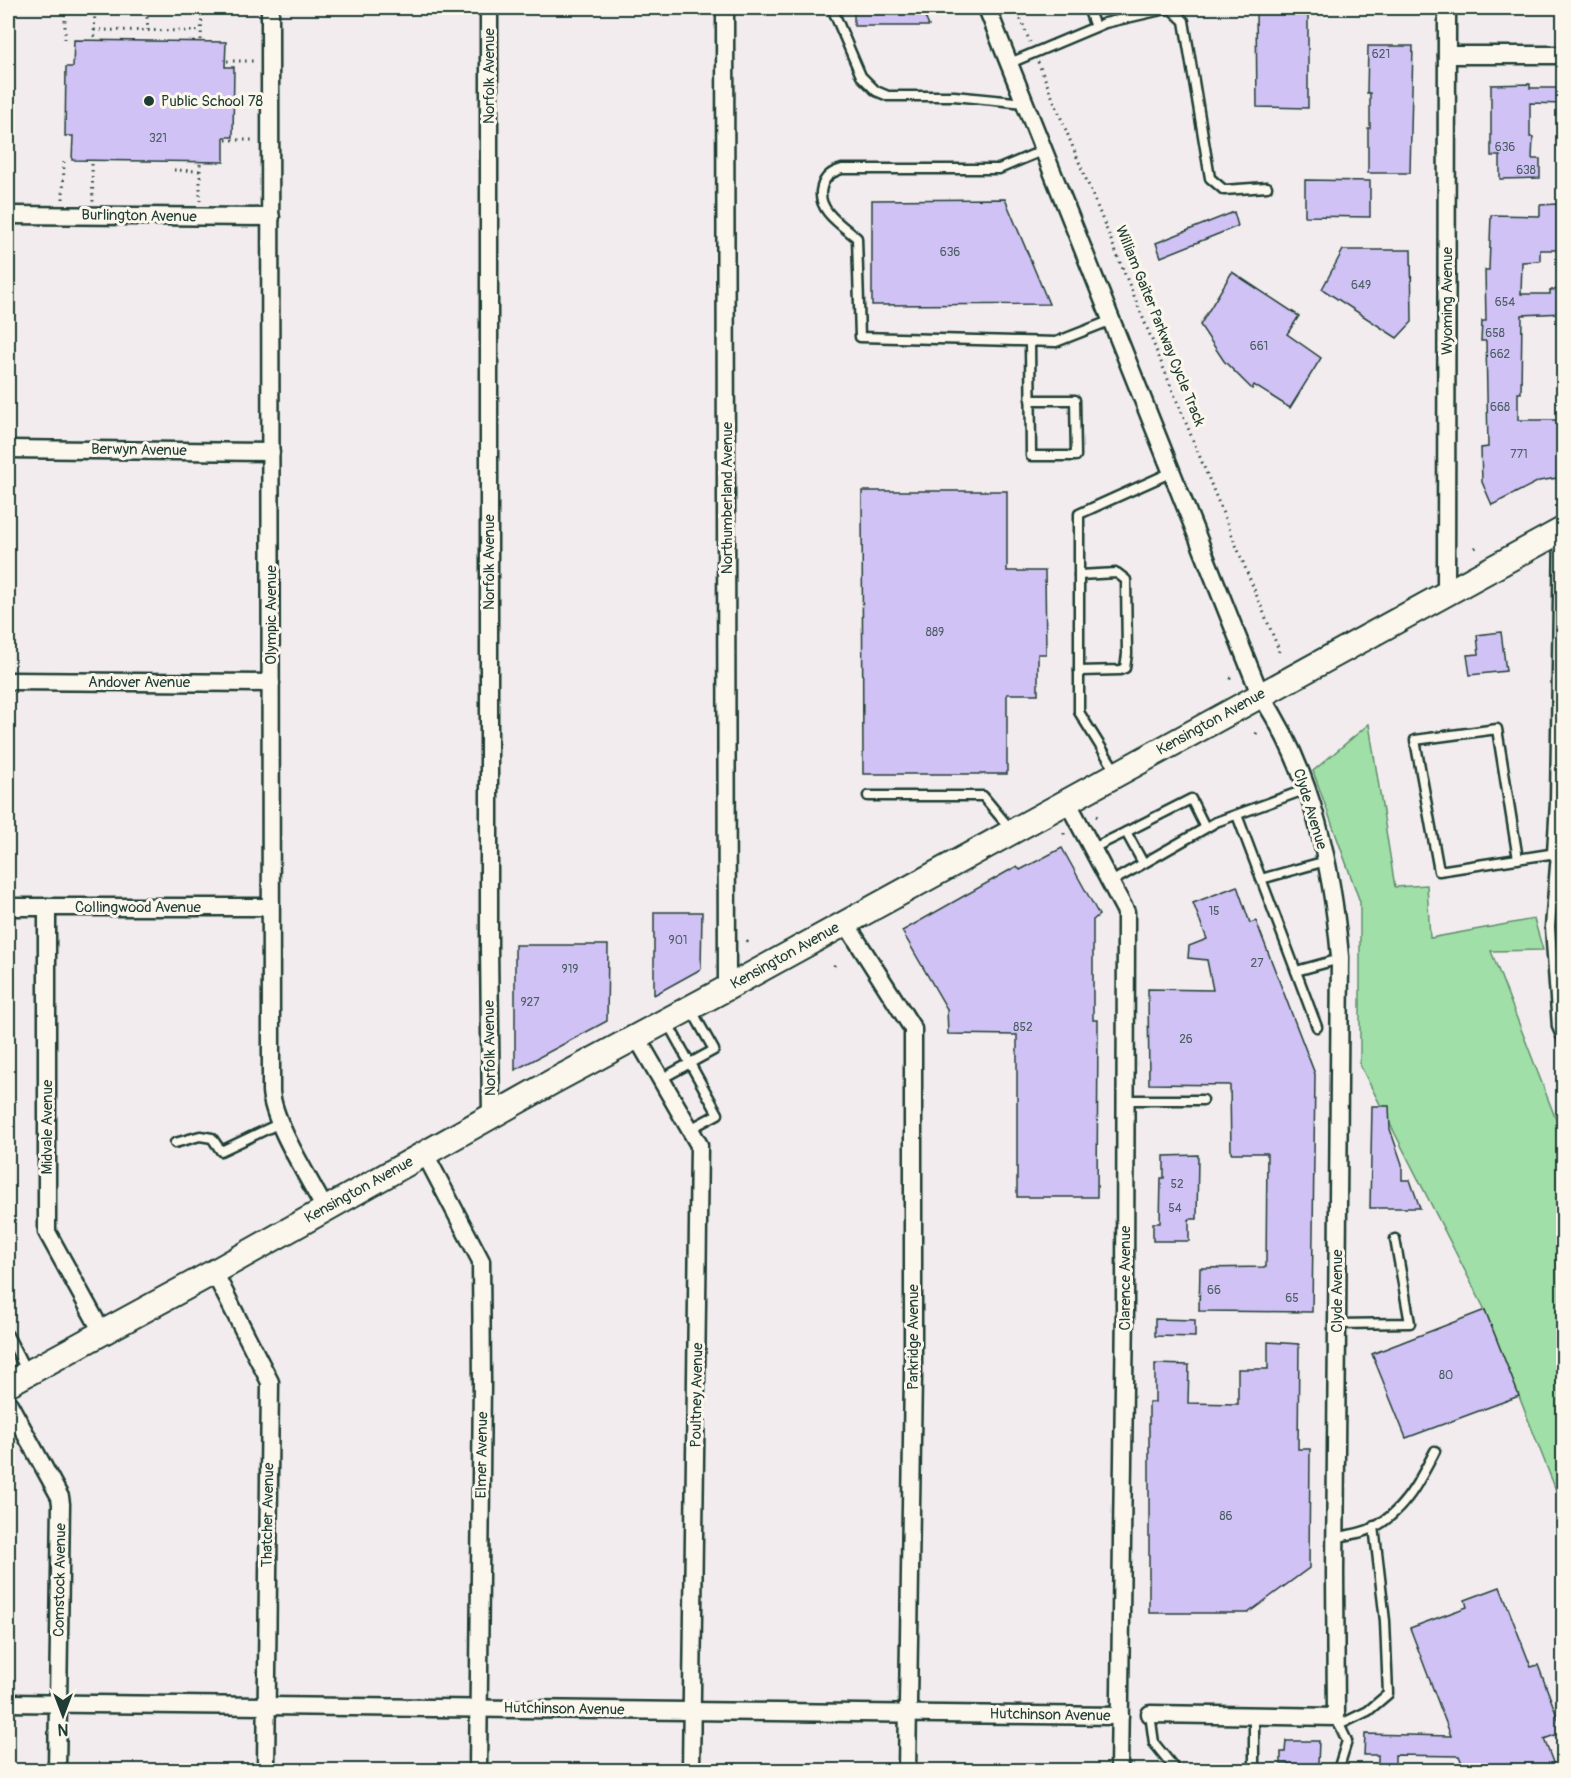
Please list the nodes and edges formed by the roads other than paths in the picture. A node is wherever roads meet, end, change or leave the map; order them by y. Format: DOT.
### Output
graph roads {
  1 [pos="270,8"];
  2 [pos="489,8"];
  3 [pos="725,8"];
  4 [pos="832,8"];
  5 [pos="987,8"];
  6 [pos="1088,8"];
  7 [pos="1447,8"];
  8 [pos="1095,27"];
  9 [pos="1447,55"];
  10 [pos="1563,56"];
  11 [pos="1010,63"];
  12 [pos="1026,103"];
  13 [pos="1044,150"];
  14 [pos="1267,187"];
  15 [pos="8,215"];
  16 [pos="271,217"];
  17 [pos="1112,320"];
  18 [pos="1030,342"];
  19 [pos="1030,400"];
  20 [pos="8,449"];
  21 [pos="271,452"];
  22 [pos="1172,472"];
  23 [pos="1563,530"];
  24 [pos="1078,575"];
  25 [pos="1446,594"];
  26 [pos="1562,638"];
  27 [pos="1078,670"];
  28 [pos="8,681"];
  29 [pos="271,683"];
  30 [pos="1260,694"];
  31 [pos="1118,773"];
  32 [pos="1307,789"];
  33 [pos="867,796"];
  34 [pos="1067,801"];
  35 [pos="1237,814"];
  36 [pos="1205,827"];
  37 [pos="1012,831"];
  38 [pos="1126,832"];
  39 [pos="1093,848"];
  40 [pos="1560,853"];
  41 [pos="1518,859"];
  42 [pos="1326,861"];
  43 [pos="1143,863"];
  44 [pos="1262,879"];
  45 [pos="1111,882"];
  46 [pos="8,907"];
  47 [pos="47,907"];
  48 [pos="269,908"];
  49 [pos="845,922"];
  50 [pos="1340,958"];
  51 [pos="1296,970"];
  52 [pos="727,988"];
  53 [pos="690,1007"];
  54 [pos="666,1020"];
  55 [pos="1317,1027"];
  56 [pos="636,1036"];
  57 [pos="1563,1044"];
  58 [pos="690,1063"];
  59 [pos="661,1078"];
  60 [pos="1126,1100"];
  61 [pos="1203,1100"];
  62 [pos="491,1117"];
  63 [pos="280,1123"];
  64 [pos="690,1129"];
  65 [pos="175,1143"];
  66 [pos="425,1154"];
  67 [pos="325,1209"];
  68 [pos="1395,1239"];
  69 [pos="214,1272"];
  70 [pos="1337,1324"];
  71 [pos="102,1332"];
  72 [pos="8,1335"];
  73 [pos="18,1379"];
  74 [pos="8,1402"];
  75 [pos="1435,1451"];
  76 [pos="1374,1526"];
  77 [pos="1336,1538"];
  78 [pos="8,1703"];
  79 [pos="57,1703"];
  80 [pos="267,1705"];
  81 [pos="479,1708"];
  82 [pos="692,1711"];
  83 [pos="908,1713"];
  84 [pos="1150,1714"];
  85 [pos="1254,1715"];
  86 [pos="1120,1716"];
  87 [pos="1337,1721"];
  88 [pos="1340,1761"];
  89 [pos="57,1770"];
  90 [pos="266,1770"];
  91 [pos="478,1770"];
  92 [pos="691,1770"];
  93 [pos="907,1770"];
  94 [pos="1119,1770"];
  95 [pos="1176,1770"];
  96 [pos="1254,1770"];
  97 [pos="1338,1770"];
  98 [pos="1347,1770"];
  1 -- 16 [label="street, Olympic Avenue"];
  2 -- 62 [label="street, Norfolk Avenue"];
  3 -- 52 [label="street, Northumberland Avenue"];
  4 -- 12 [label="lane"];
  5 -- 11 [label="street, Clyde Avenue"];
  6 -- 8 [label="lane"];
  7 -- 9 [label="street, Wyoming Avenue"];
  8 -- 11 [label="lane"];
  8 -- 14 [label="lane"];
  9 -- 10 [label="street"];
  9 -- 25 [label="street, Wyoming Avenue"];
  11 -- 12 [label="street, Clyde Avenue"];
  12 -- 13 [label="street, Clyde Avenue"];
  13 -- 17 [label="street, Clyde Avenue"];
  13 -- 18 [label="lane"];
  15 -- 16 [label="street, Burlington Avenue"];
  16 -- 21 [label="street, Olympic Avenue"];
  17 -- 18 [label="lane"];
  17 -- 22 [label="street, Clyde Avenue"];
  18 -- 19 [label="lane"];
  19 -- 19 [label="lane"];
  20 -- 21 [label="street, Berwyn Avenue"];
  21 -- 29 [label="street, Olympic Avenue"];
  22 -- 24 [label="lane"];
  22 -- 30 [label="street, Clyde Avenue"];
  23 -- 25 [label="street, Kensington Avenue"];
  23 -- 26 [label="street"];
  24 -- 27 [label="lane"];
  24 -- 27 [label="lane"];
  25 -- 30 [label="street, Kensington Avenue"];
  26 -- 40 [label="street"];
  27 -- 31 [label="lane"];
  28 -- 29 [label="street, Andover Avenue"];
  29 -- 48 [label="street, Olympic Avenue"];
  30 -- 31 [label="street, Kensington Avenue"];
  30 -- 32 [label="street, Clyde Avenue"];
  31 -- 34 [label="street, Kensington Avenue"];
  32 -- 35 [label="lane"];
  32 -- 42 [label="street, Clyde Avenue"];
  33 -- 37 [label="lane"];
  34 -- 37 [label="street, Kensington Avenue"];
  34 -- 39 [label="street, Clarence Avenue"];
  35 -- 36 [label="lane"];
  35 -- 44 [label="lane"];
  36 -- 38 [label="lane"];
  36 -- 43 [label="lane"];
  37 -- 49 [label="street, Kensington Avenue"];
  38 -- 39 [label="lane"];
  38 -- 43 [label="lane"];
  39 -- 45 [label="street, Clarence Avenue"];
  40 -- 41 [label="lane"];
  40 -- 57 [label="lane"];
  41 -- 41 [label="lane"];
  42 -- 44 [label="lane"];
  42 -- 50 [label="street, Clyde Avenue"];
  43 -- 45 [label="lane"];
  44 -- 51 [label="lane"];
  45 -- 60 [label="street, Clarence Avenue"];
  46 -- 47 [label="street, Collingwood Avenue"];
  47 -- 48 [label="street, Collingwood Avenue"];
  47 -- 71 [label="street, Midvale Avenue"];
  48 -- 63 [label="street, Olympic Avenue"];
  49 -- 52 [label="street, Kensington Avenue"];
  49 -- 83 [label="street, Parkridge Avenue"];
  50 -- 51 [label="lane"];
  50 -- 70 [label="street, Clyde Avenue"];
  51 -- 55 [label="lane"];
  52 -- 53 [label="street, Kensington Avenue"];
  53 -- 54 [label="street, Kensington Avenue"];
  53 -- 58 [label="lane"];
  54 -- 56 [label="street, Kensington Avenue"];
  54 -- 58 [label="lane"];
  56 -- 59 [label="street, Poultney Avenue"];
  56 -- 62 [label="street, Kensington Avenue"];
  58 -- 59 [label="lane"];
  58 -- 64 [label="lane"];
  59 -- 64 [label="street, Poultney Avenue"];
  60 -- 61 [label="lane"];
  60 -- 86 [label="street, Clarence Avenue"];
  62 -- 66 [label="street, Kensington Avenue"];
  63 -- 65 [label="lane"];
  63 -- 67 [label="street, Olympic Avenue"];
  64 -- 82 [label="street, Poultney Avenue"];
  66 -- 67 [label="street, Kensington Avenue"];
  66 -- 81 [label="street, Elmer Avenue"];
  67 -- 69 [label="street, Kensington Avenue"];
  68 -- 70 [label="lane"];
  69 -- 71 [label="street, Kensington Avenue"];
  69 -- 80 [label="street, Thatcher Avenue"];
  70 -- 77 [label="street, Clyde Avenue"];
  71 -- 73 [label="street, Kensington Avenue"];
  72 -- 73 [label="lane"];
  74 -- 79 [label="street, Comstock Avenue"];
  75 -- 76 [label="lane"];
  76 -- 77 [label="lane"];
  76 -- 87 [label="lane"];
  77 -- 87 [label="street, Clyde Avenue"];
  78 -- 79 [label="street, Hutchinson Avenue"];
  79 -- 80 [label="street, Hutchinson Avenue"];
  79 -- 89 [label="street, Comstock Avenue"];
  80 -- 81 [label="street, Hutchinson Avenue"];
  80 -- 90 [label="street, Thatcher Avenue"];
  81 -- 82 [label="street, Hutchinson Avenue"];
  81 -- 91 [label="street, Elmer Avenue"];
  82 -- 83 [label="street, Hutchinson Avenue"];
  82 -- 92 [label="street, Poultney Avenue"];
  83 -- 86 [label="street, Hutchinson Avenue"];
  83 -- 93 [label="street, Parkridge Avenue"];
  84 -- 85 [label="street"];
  84 -- 95 [label="lane"];
  85 -- 87 [label="street"];
  85 -- 96 [label="lane"];
  86 -- 94 [label="street, Clarence Avenue"];
  87 -- 88 [label="lane"];
  88 -- 97 [label="lane"];
  88 -- 98 [label="lane"];
}
